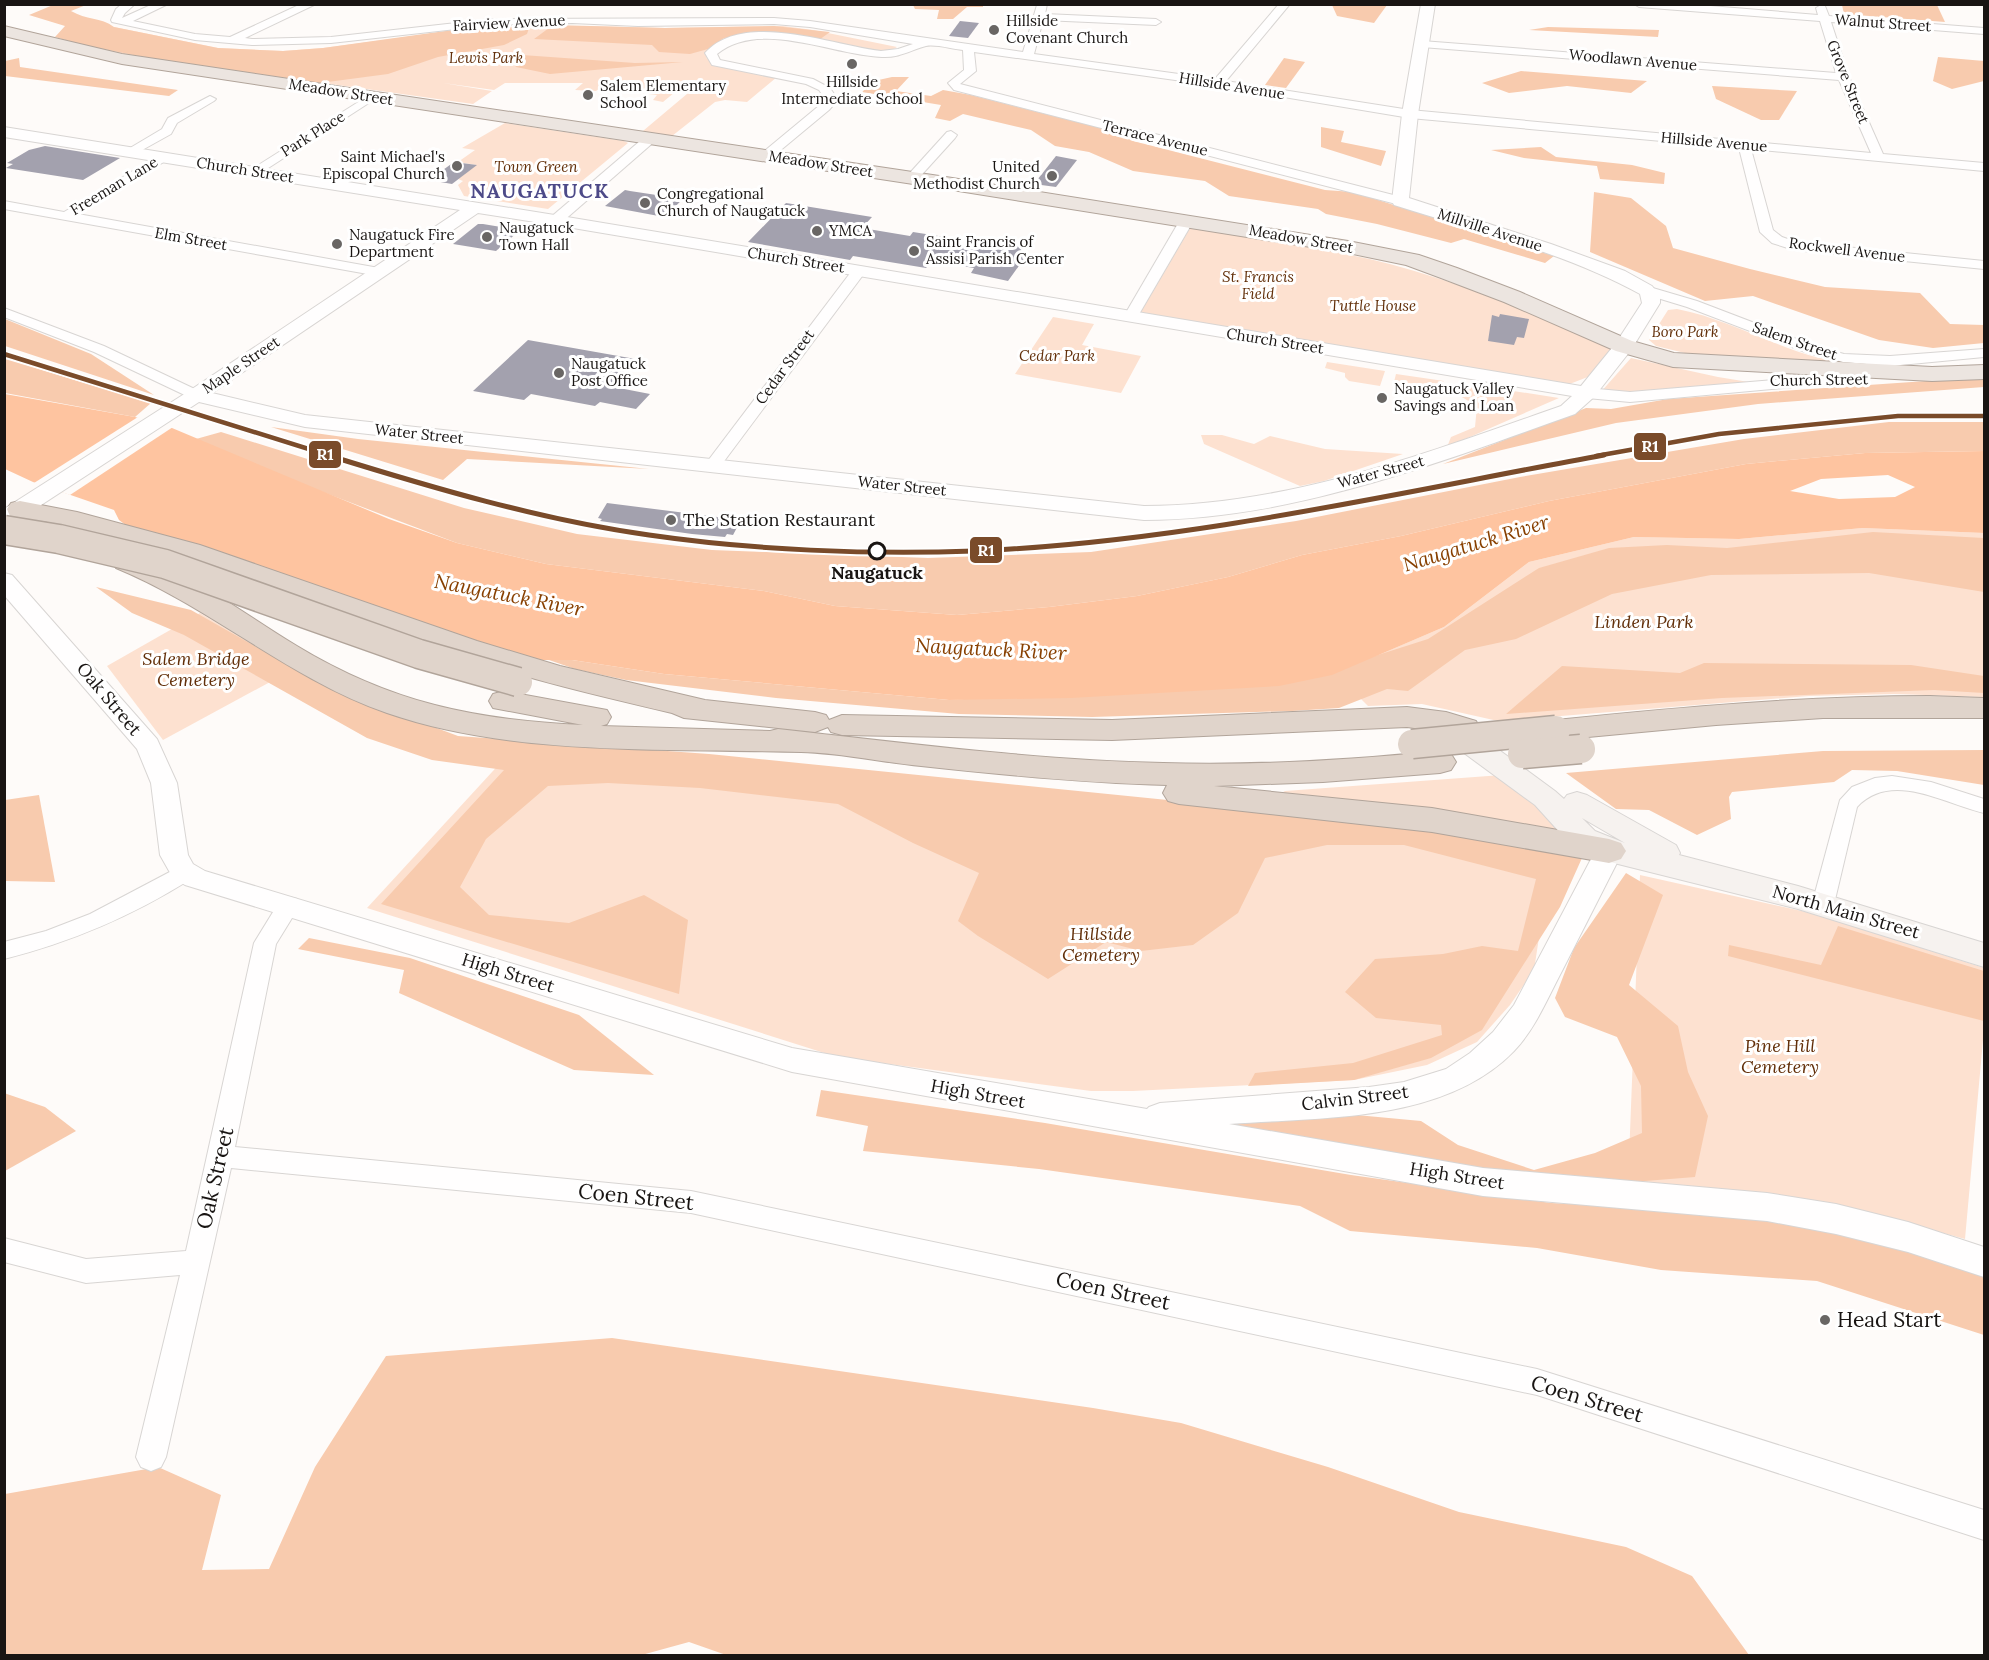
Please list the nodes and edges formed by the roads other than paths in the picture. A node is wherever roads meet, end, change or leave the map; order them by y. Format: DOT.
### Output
graph roads {
  1 [pos="130,4"];
  2 [pos="163,4"];
  3 [pos="311,4"];
  4 [pos="1042,4"];
  5 [pos="1285,4"];
  6 [pos="1428,4"];
  7 [pos="1639,4"];
  8 [pos="1820,4"];
  9 [pos="813,12"];
  10 [pos="1039,17"];
  11 [pos="1824,19"];
  12 [pos="121,22"];
  13 [pos="1156,22"];
  14 [pos="810,24"];
  15 [pos="4,31"];
  16 [pos="1984,31"];
  17 [pos="229,41"];
  18 [pos="926,42"];
  19 [pos="1422,44"];
  20 [pos="968,48"];
  21 [pos="1028,56"];
  22 [pos="1844,77"];
  23 [pos="1218,83"];
  24 [pos="371,97"];
  25 [pos="210,99"];
  26 [pos="1410,114"];
  27 [pos="4,132"];
  28 [pos="951,135"];
  29 [pos="651,138"];
  30 [pos="1744,145"];
  31 [pos="131,152"];
  32 [pos="766,156"];
  33 [pos="163,157"];
  34 [pos="1879,158"];
  35 [pos="1984,167"];
  36 [pos="255,171"];
  37 [pos="912,178"];
  38 [pos="1400,201"];
  39 [pos="4,205"];
  40 [pos="474,208"];
  41 [pos="66,216"];
  42 [pos="556,220"];
  43 [pos="1187,220"];
  44 [pos="1984,265"];
  45 [pos="859,271"];
  46 [pos="379,272"];
  47 [pos="1646,290"];
  48 [pos="4,312"];
  49 [pos="1131,316"];
  50 [pos="1624,346"];
  51 [pos="1984,353"];
  52 [pos="1673,360"];
  53 [pos="1984,372"];
  54 [pos="1932,374"];
  55 [pos="1799,383"];
  56 [pos="1587,393"];
  57 [pos="196,395"];
  58 [pos="713,465"];
  59 [pos="8,517"];
  60 [pos="4,548"];
  61 [pos="4,580"];
  62 [pos="518,684"];
  63 [pos="1984,708"];
  64 [pos="842,725"];
  65 [pos="1465,728"];
  66 [pos="1984,728"];
  67 [pos="798,742"];
  68 [pos="907,754"];
  69 [pos="1577,802"];
  70 [pos="1984,806"];
  71 [pos="1609,851"];
  72 [pos="1706,872"];
  73 [pos="183,873"];
  74 [pos="1823,904"];
  75 [pos="289,905"];
  76 [pos="4,951"];
  77 [pos="1984,955"];
  78 [pos="1118,1119"];
  79 [pos="221,1156"];
  80 [pos="4,1250"];
  81 [pos="196,1262"];
  82 [pos="1984,1262"];
  83 [pos="151,1457"];
  84 [pos="1984,1525"];
  1 -- 12 [label="street"];
  2 -- 12 [label="street"];
  3 -- 17 [label="street"];
  4 -- 10 [label="street"];
  5 -- 23 [label="street"];
  6 -- 19 [label="street"];
  7 -- 11 [label="street, Walnut Street"];
  8 -- 11 [label="street, Grove Street"];
  9 -- 14 [label="street"];
  10 -- 13 [label="street"];
  10 -- 21 [label="street"];
  11 -- 16 [label="street, Walnut Street"];
  11 -- 22 [label="street, Grove Street"];
  12 -- 17 [label="street, Fairview Avenue"];
  14 -- 17 [label="street, Fairview Avenue"];
  14 -- 18 [label="street, Fairview Avenue"];
  15 -- 24 [label="main road, Meadow Street"];
  18 -- 20 [label="street, Hillside Avenue"];
  18 -- 32 [label="street, Hillside Avenue"];
  19 -- 22 [label="street, Woodlawn Avenue"];
  19 -- 26 [label="street"];
  20 -- 21 [label="street, Hillside Avenue"];
  20 -- 38 [label="street, Terrace Avenue"];
  21 -- 23 [label="street, Hillside Avenue"];
  22 -- 34 [label="street, Grove Street"];
  23 -- 26 [label="street, Hillside Avenue"];
  24 -- 29 [label="main road, Meadow Street"];
  24 -- 36 [label="street, Park Place"];
  25 -- 31 [label="street"];
  26 -- 30 [label="street, Hillside Avenue"];
  26 -- 38 [label="street"];
  27 -- 31 [label="street, Church Street"];
  28 -- 37 [label="street"];
  29 -- 32 [label="main road, Meadow Street"];
  29 -- 42 [label="street"];
  30 -- 34 [label="street, Hillside Avenue"];
  30 -- 44 [label="street, Rockwell Avenue"];
  31 -- 33 [label="street, Church Street"];
  32 -- 37 [label="main road, Meadow Street"];
  33 -- 36 [label="street, Church Street"];
  33 -- 41 [label="street, Freeman Lane"];
  34 -- 35 [label="street, Hillside Avenue"];
  36 -- 40 [label="street, Church Street"];
  37 -- 43 [label="main road, Meadow Street"];
  38 -- 47 [label="street, Millville Avenue"];
  39 -- 41 [label="street, Elm Street"];
  40 -- 42 [label="street, Church Street"];
  40 -- 46 [label="street, Maple Street"];
  41 -- 46 [label="street, Elm Street"];
  42 -- 45 [label="street, Church Street"];
  43 -- 49 [label="street"];
  43 -- 50 [label="main road, Meadow Street"];
  45 -- 49 [label="street, Church Street"];
  45 -- 58 [label="street, Cedar Street"];
  46 -- 57 [label="street, Maple Street"];
  47 -- 50 [label="street"];
  47 -- 51 [label="street, Salem Street"];
  48 -- 57 [label="street, Water Street"];
  49 -- 56 [label="street, Church Street"];
  50 -- 52 [label="main road, Church Street"];
  50 -- 56 [label="street"];
  52 -- 54 [label="main road, Church Street"];
  52 -- 55 [label="main road, Church Street"];
  53 -- 54 [label="main road, Church Street"];
  54 -- 55 [label="main road, Church Street"];
  55 -- 56 [label="street"];
  56 -- 58 [label="street, Water Street"];
  57 -- 58 [label="street, Water Street"];
  57 -- 59 [label="street, Maple Street"];
  59 -- 62 [label="highway, bridge"];
  59 -- 62 [label="highway"];
  59 -- 67 [label="highway"];
  60 -- 62 [label="highway"];
  61 -- 73 [label="street, Oak Street"];
  62 -- 64 [label="highway"];
  62 -- 67 [label="highway"];
  63 -- 64 [label="highway, bridge"];
  64 -- 65 [label="highway"];
  65 -- 69 [label="main road"];
  65 -- 71 [label="main road, North Main Street"];
  66 -- 68 [label="highway, bridge"];
  67 -- 68 [label="highway"];
  68 -- 71 [label="highway"];
  69 -- 71 [label="main road"];
  69 -- 72 [label="main road, North Main Street"];
  70 -- 74 [label="street"];
  71 -- 72 [label="main road, North Main Street"];
  71 -- 78 [label="street, Calvin Street"];
  72 -- 74 [label="main road, North Main Street"];
  73 -- 75 [label="street, High Street"];
  73 -- 76 [label="street"];
  74 -- 77 [label="main road, North Main Street"];
  75 -- 78 [label="street, High Street"];
  75 -- 79 [label="street, Oak Street"];
  78 -- 82 [label="street, High Street"];
  79 -- 81 [label="street, Oak Street"];
  79 -- 84 [label="street, Coen Street"];
  80 -- 81 [label="street"];
  81 -- 83 [label="street, Oak Street"];
}
